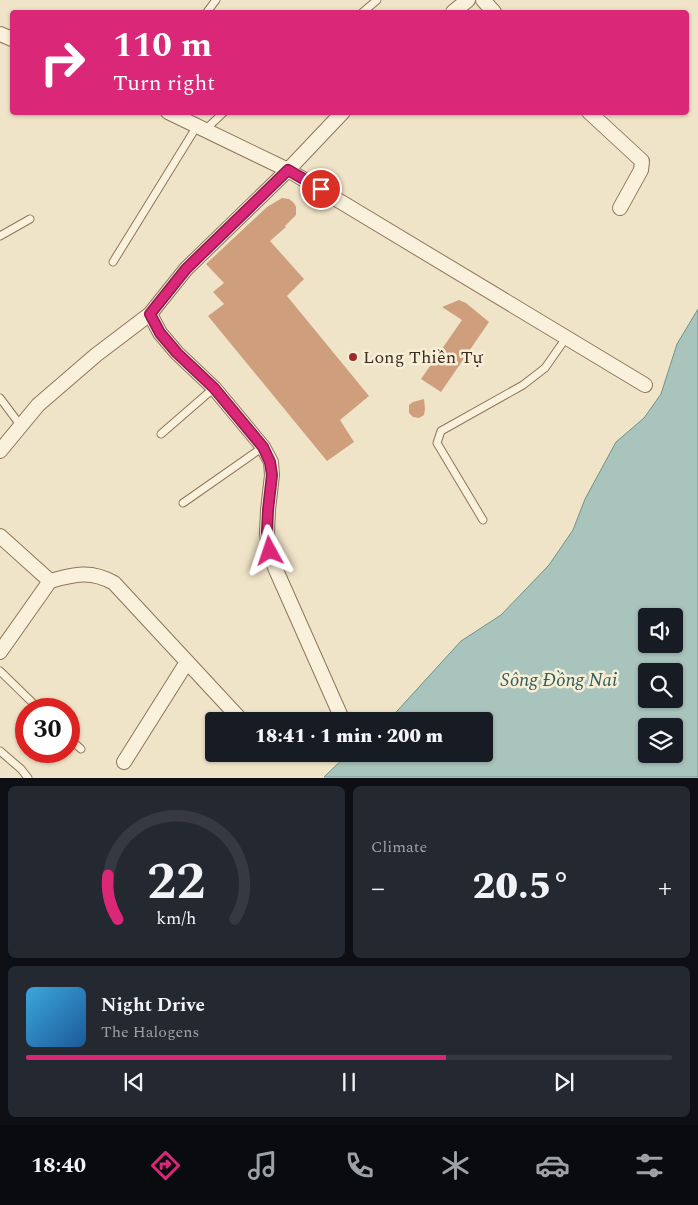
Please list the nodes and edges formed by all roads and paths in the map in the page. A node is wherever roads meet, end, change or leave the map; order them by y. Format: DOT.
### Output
graph roads {
  1 [pos="377,0"];
  2 [pos="468,0"];
  3 [pos="483,0"];
  4 [pos="365,10"];
  5 [pos="456,10"];
  6 [pos="492,10"];
  7 [pos="174,115"];
  8 [pos="220,115"];
  9 [pos="340,115"];
  10 [pos="591,115"];
  11 [pos="201,128"];
  12 [pos="288,170"];
  13 [pos="620,208"];
  14 [pos="30,219"];
  15 [pos="0,236"];
  16 [pos="113,262"];
  17 [pos="150,314"];
  18 [pos="566,338"];
  19 [pos="646,385"];
  20 [pos="214,388"];
  21 [pos="0,398"];
  22 [pos="21,426"];
  23 [pos="161,434"];
  24 [pos="263,447"];
  25 [pos="0,451"];
  26 [pos="183,503"];
  27 [pos="483,520"];
  28 [pos="0,536"];
  29 [pos="50,581"];
  30 [pos="0,652"];
  31 [pos="187,662"];
  32 [pos="0,671"];
  33 [pos="28,698"];
  34 [pos="234,712"];
  35 [pos="339,712"];
  36 [pos="0,751"];
  37 [pos="124,762"];
  38 [pos="28,778"];
  1 -- 4 [label="lane"];
  2 -- 5 [label="street"];
  3 -- 6 [label="street"];
  7 -- 11 [label="street"];
  8 -- 11 [label="lane"];
  9 -- 12 [label="street"];
  10 -- 13 [label="street"];
  11 -- 12 [label="street"];
  11 -- 16 [label="lane"];
  12 -- 17 [label="street"];
  12 -- 18 [label="street"];
  14 -- 15 [label="lane"];
  17 -- 20 [label="street"];
  17 -- 22 [label="street"];
  18 -- 19 [label="street"];
  18 -- 27 [label="lane"];
  20 -- 23 [label="lane"];
  20 -- 24 [label="street"];
  21 -- 22 [label="lane"];
  22 -- 25 [label="street"];
  24 -- 26 [label="lane"];
  24 -- 35 [label="street"];
  28 -- 29 [label="street"];
  29 -- 30 [label="street"];
  29 -- 31 [label="street"];
  31 -- 34 [label="street"];
  31 -- 37 [label="street"];
  32 -- 33 [label="lane"];
  36 -- 38 [label="lane"];
}
